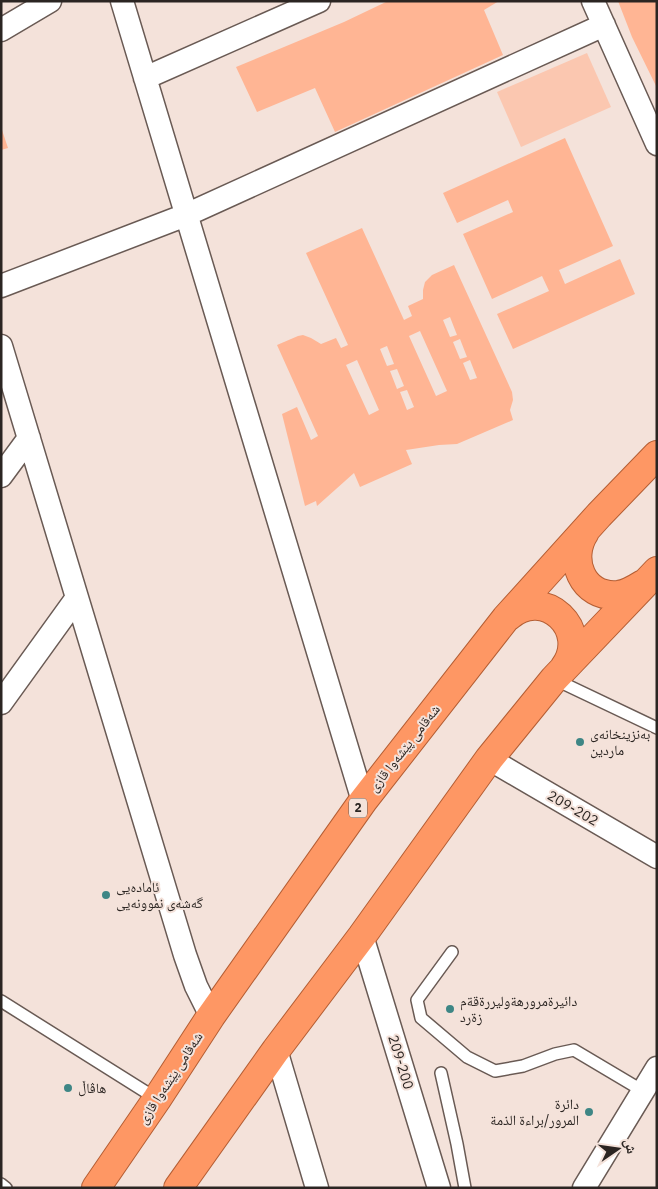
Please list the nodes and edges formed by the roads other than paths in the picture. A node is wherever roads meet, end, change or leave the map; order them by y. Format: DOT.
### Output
graph roads {
  1 [pos="50,1"];
  2 [pos="122,1"];
  3 [pos="319,1"];
  4 [pos="593,1"];
  5 [pos="292,7"];
  6 [pos="604,25"];
  7 [pos="1,30"];
  8 [pos="145,78"];
  9 [pos="657,144"];
  10 [pos="186,215"];
  11 [pos="1,286"];
  12 [pos="1,346"];
  13 [pos="29,438"];
  14 [pos="657,456"];
  15 [pos="1,476"];
  16 [pos="588,527"];
  17 [pos="653,576"];
  18 [pos="76,599"];
  19 [pos="506,618"];
  20 [pos="559,674"];
  21 [pos="1,703"];
  22 [pos="657,715"];
  23 [pos="654,727"];
  24 [pos="489,759"];
  25 [pos="363,801"];
  26 [pos="657,858"];
  27 [pos="362,936"];
  28 [pos="452,952"];
  29 [pos="1,1001"];
  30 [pos="211,1016"];
  31 [pos="276,1050"];
  32 [pos="657,1068"];
  33 [pos="441,1073"];
  34 [pos="643,1091"];
  35 [pos="157,1099"];
  36 [pos="1,1184"];
  37 [pos="6,1188"];
  38 [pos="96,1188"];
  39 [pos="178,1188"];
  40 [pos="317,1188"];
  41 [pos="439,1188"];
  42 [pos="465,1188"];
  43 [pos="584,1188"];
  1 -- 7 [label="street"];
  2 -- 8 [label="street"];
  3 -- 5 [label="street"];
  4 -- 6 [label="street"];
  5 -- 8 [label="street"];
  6 -- 9 [label="street"];
  6 -- 10 [label="street"];
  8 -- 10 [label="street"];
  10 -- 11 [label="street"];
  10 -- 25 [label="street"];
  12 -- 13 [label="street"];
  13 -- 15 [label="street"];
  13 -- 18 [label="street"];
  14 -- 16 [label="highway, شەقامی پێشەوا قازی / 2"];
  16 -- 17 [label="highway"];
  16 -- 19 [label="highway, شەقامی پێشەوا قازی / 2"];
  17 -- 20 [label="highway"];
  18 -- 21 [label="street"];
  18 -- 30 [label="street"];
  19 -- 20 [label="highway"];
  19 -- 25 [label="highway, شەقامی پێشەوا قازی / 2"];
  20 -- 23 [label="lane"];
  20 -- 24 [label="highway"];
  22 -- 23 [label="lane"];
  24 -- 26 [label="street, 209-202"];
  24 -- 27 [label="highway"];
  25 -- 30 [label="highway, شەقامی پێشەوا قازی / 2"];
  27 -- 31 [label="highway"];
  27 -- 41 [label="street, 209-200"];
  28 -- 34 [label="lane"];
  29 -- 35 [label="lane"];
  30 -- 35 [label="highway, شەقامی پێشەوا قازی / 2"];
  31 -- 39 [label="highway"];
  31 -- 40 [label="street"];
  32 -- 34 [label="street"];
  33 -- 42 [label="lane"];
  34 -- 43 [label="street"];
  35 -- 38 [label="highway, شەقامی پێشەوا قازی / 2"];
  36 -- 37 [label="lane"];
}
